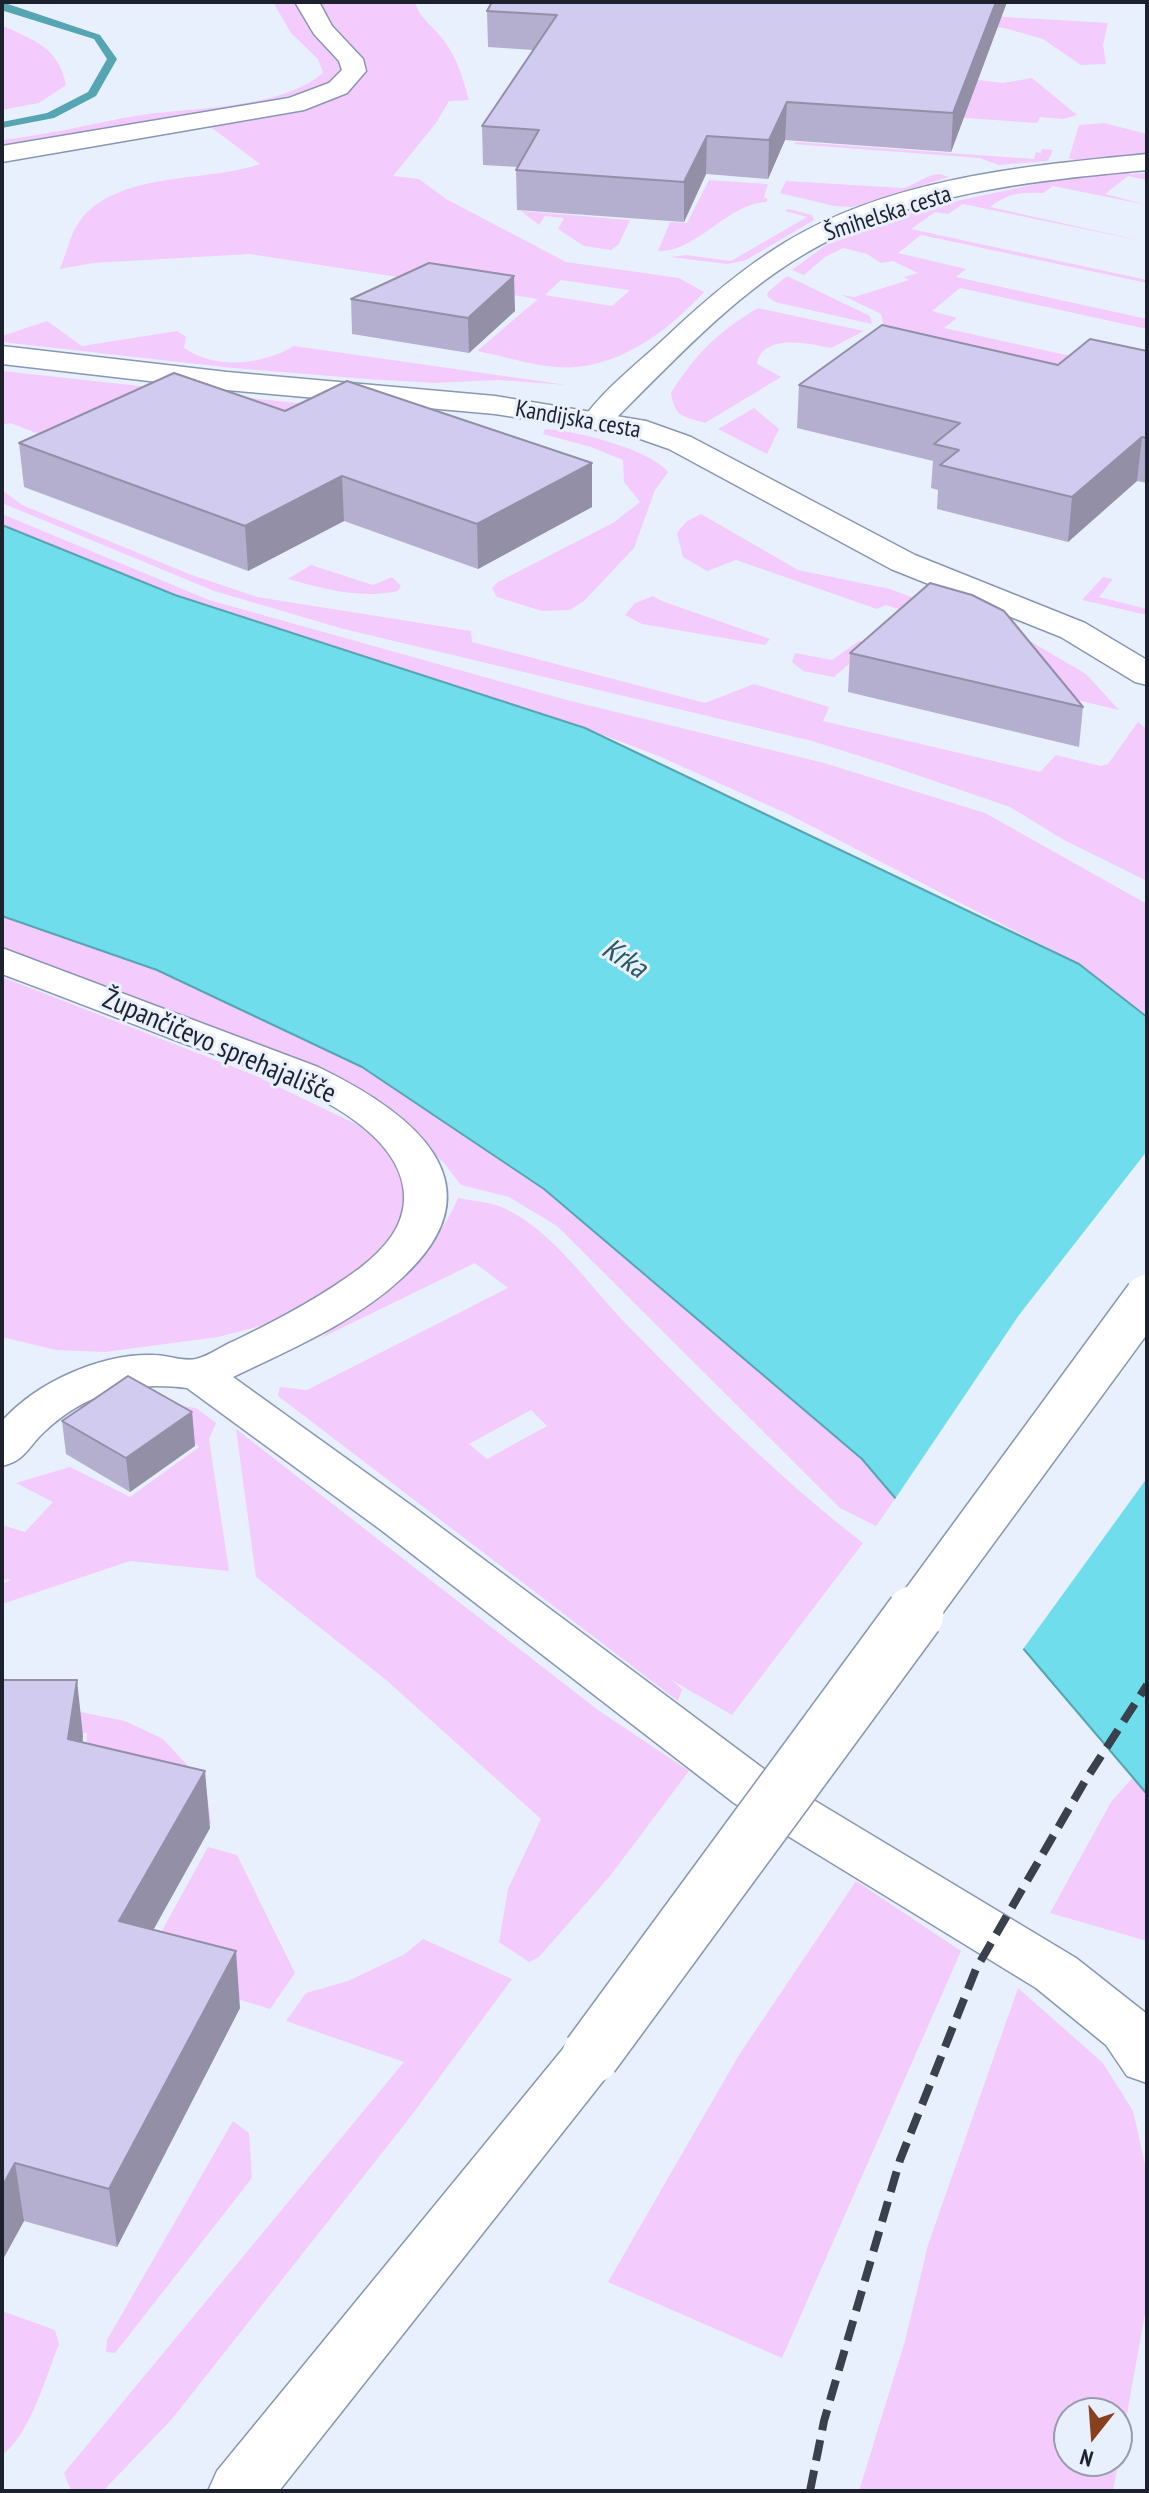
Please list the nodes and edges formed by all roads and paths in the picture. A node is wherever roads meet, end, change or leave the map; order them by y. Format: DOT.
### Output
graph roads {
  1 [pos="307,2"];
  2 [pos="2,154"];
  3 [pos="1147,162"];
  4 [pos="2,355"];
  5 [pos="598,419"];
  6 [pos="1147,675"];
  7 [pos="2,960"];
  8 [pos="1147,1297"];
  9 [pos="200,1375"];
  10 [pos="2,1451"];
  11 [pos="1147,2060"];
  12 [pos="240,2491"];
  1 -- 2 [label="street"];
  3 -- 5 [label="street, Šmihelska cesta"];
  4 -- 5 [label="street, Kandijska cesta"];
  5 -- 6 [label="street, Kandijska cesta"];
  7 -- 9 [label="street, Župančičevo sprehajališče"];
  8 -- 12 [label="street, bridge"];
  9 -- 10 [label="street"];
  9 -- 11 [label="street"];
}
